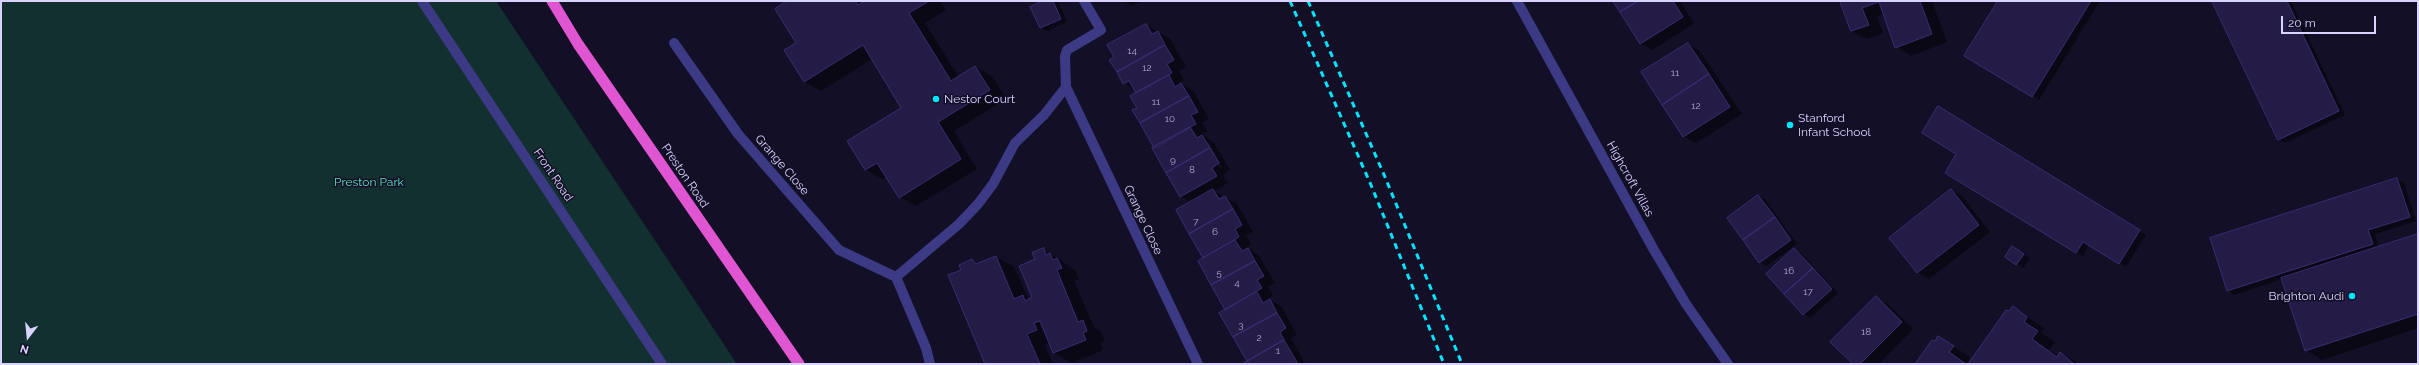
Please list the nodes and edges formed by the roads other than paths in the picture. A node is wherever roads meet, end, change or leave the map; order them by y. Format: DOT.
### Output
graph roads {
  1 [pos="422,1"];
  2 [pos="552,1"];
  3 [pos="1084,1"];
  4 [pos="1517,1"];
  5 [pos="674,43"];
  6 [pos="1066,87"];
  7 [pos="896,277"];
  8 [pos="662,364"];
  9 [pos="799,364"];
  10 [pos="930,364"];
  11 [pos="1198,364"];
  12 [pos="1728,364"];
  1 -- 8 [label="street, Front Road"];
  2 -- 9 [label="highway, Preston Road"];
  3 -- 6 [label="street, Grange Close"];
  4 -- 12 [label="street, Highcroft Villas"];
  5 -- 7 [label="street, Grange Close"];
  6 -- 7 [label="street"];
  6 -- 11 [label="street, Grange Close"];
  7 -- 10 [label="street"];
}
